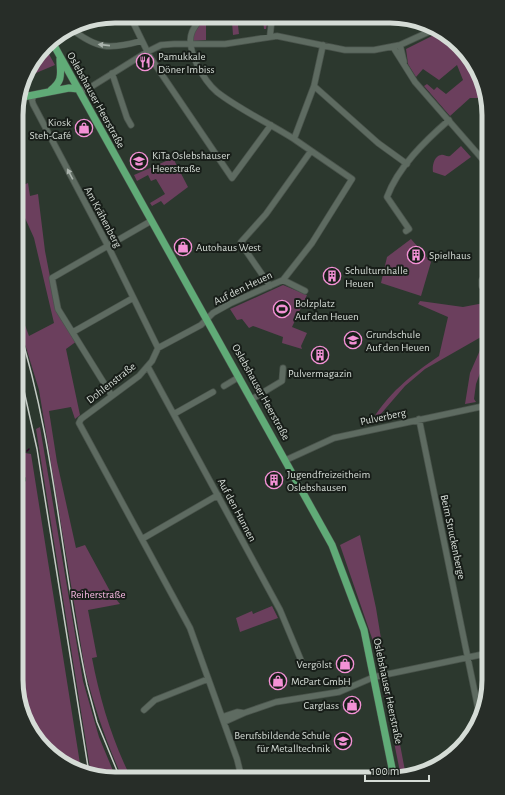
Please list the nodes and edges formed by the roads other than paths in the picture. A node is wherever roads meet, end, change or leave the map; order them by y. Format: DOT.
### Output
graph roads {
  1 [pos="133,23"];
  2 [pos="198,23"];
  3 [pos="271,23"];
  4 [pos="76,32"];
  5 [pos="429,32"];
  6 [pos="270,36"];
  7 [pos="142,41"];
  8 [pos="190,44"];
  9 [pos="322,45"];
  10 [pos="400,45"];
  11 [pos="54,46"];
  12 [pos="394,47"];
  13 [pos="147,52"];
  14 [pos="61,57"];
  15 [pos="404,64"];
  16 [pos="112,73"];
  17 [pos="314,86"];
  18 [pos="78,89"];
  19 [pos="50,91"];
  20 [pos="34,95"];
  21 [pos="25,97"];
  22 [pos="449,120"];
  23 [pos="131,125"];
  24 [pos="271,125"];
  25 [pos="294,139"];
  26 [pos="311,151"];
  27 [pos="482,158"];
  28 [pos="407,164"];
  29 [pos="151,221"];
  30 [pos="406,232"];
  31 [pos="108,246"];
  32 [pos="282,280"];
  33 [pos="482,280"];
  34 [pos="270,286"];
  35 [pos="482,286"];
  36 [pos="305,291"];
  37 [pos="133,298"];
  38 [pos="207,319"];
  39 [pos="73,332"];
  40 [pos="158,348"];
  41 [pos="148,367"];
  42 [pos="283,368"];
  43 [pos="239,377"];
  44 [pos="224,386"];
  45 [pos="213,392"];
  46 [pos="112,396"];
  47 [pos="252,399"];
  48 [pos="482,406"];
  49 [pos="174,414"];
  50 [pos="419,419"];
  51 [pos="286,460"];
  52 [pos="218,495"];
  53 [pos="142,539"];
  54 [pos="482,655"];
  55 [pos="468,658"];
  56 [pos="303,666"];
  57 [pos="374,677"];
  58 [pos="208,679"];
  59 [pos="478,707"];
  60 [pos="144,710"];
  61 [pos="223,719"];
  62 [pos="240,772"];
  63 [pos="393,772"];
  1 -- 7 [label="street"];
  2 -- 8 [label="street"];
  3 -- 6 [label="street"];
  7 -- 4 [label="street, one-way"];
  5 -- 10 [label="street"];
  6 -- 8 [label="street"];
  6 -- 9 [label="street"];
  7 -- 13 [label="street"];
  8 -- 13 [label="street"];
  8 -- 24 [label="street"];
  9 -- 12 [label="street"];
  9 -- 17 [label="street"];
  10 -- 12 [label="street"];
  10 -- 15 [label="street"];
  11 -- 14 [label="main road, Oslebshauser Heerstraße"];
  12 -- 15 [label="street"];
  13 -- 16 [label="street"];
  13 -- 24 [label="street"];
  14 -- 18 [label="main road, Oslebshauser Heerstraße"];
  14 -- 19 [label="main road"];
  15 -- 22 [label="street"];
  16 -- 18 [label="street"];
  16 -- 23 [label="street"];
  17 -- 25 [label="street"];
  17 -- 28 [label="street"];
  18 -- 19 [label="main road"];
  18 -- 29 [label="main road, Oslebshauser Heerstraße"];
  19 -- 20 [label="main road"];
  20 -- 21 [label="main road"];
  31 -- 20 [label="street, Am Krähenberg, one-way"];
  22 -- 27 [label="street"];
  22 -- 28 [label="street"];
  24 -- 25 [label="street"];
  25 -- 26 [label="street"];
  26 -- 32 [label="street, Auf den Heuen"];
  26 -- 34 [label="street"];
  28 -- 30 [label="street"];
  29 -- 31 [label="street"];
  29 -- 38 [label="main road, Oslebshauser Heerstraße"];
  31 -- 37 [label="street, Am Krähenberg"];
  31 -- 39 [label="street"];
  32 -- 34 [label="street, Auf den Heuen"];
  32 -- 36 [label="street"];
  33 -- 35 [label="street"];
  34 -- 38 [label="street, Auf den Heuen"];
  37 -- 39 [label="street"];
  37 -- 40 [label="street, Am Krähenberg"];
  38 -- 40 [label="street"];
  38 -- 43 [label="main road, Oslebshauser Heerstraße"];
  39 -- 46 [label="street"];
  40 -- 41 [label="street, Dohlenstraße"];
  41 -- 46 [label="street, Dohlenstraße"];
  41 -- 49 [label="street, Auf den Hunnen"];
  42 -- 47 [label="street"];
  43 -- 44 [label="street"];
  43 -- 47 [label="main road, Oslebshauser Heerstraße"];
  45 -- 49 [label="street"];
  46 -- 53 [label="street, Dohlenstraße"];
  47 -- 51 [label="main road, Oslebshauser Heerstraße"];
  48 -- 50 [label="street, Pulverberg"];
  49 -- 52 [label="street, Auf den Hunnen"];
  50 -- 51 [label="street, Pulverberg"];
  50 -- 55 [label="street, Beim Struckenberge"];
  51 -- 57 [label="main road, Oslebshauser Heerstraße"];
  52 -- 53 [label="street"];
  52 -- 56 [label="street, Auf den Hunnen"];
  53 -- 58 [label="street"];
  54 -- 55 [label="street"];
  55 -- 57 [label="street"];
  55 -- 59 [label="street, Beim Struckenberge"];
  57 -- 61 [label="street"];
  57 -- 63 [label="main road, Oslebshauser Heerstraße"];
  58 -- 60 [label="street"];
  58 -- 61 [label="street"];
  61 -- 62 [label="street"];
}
